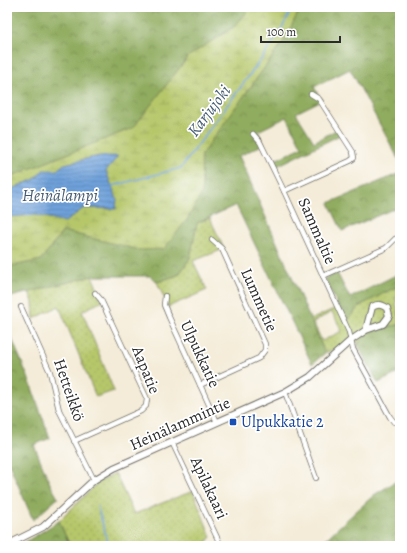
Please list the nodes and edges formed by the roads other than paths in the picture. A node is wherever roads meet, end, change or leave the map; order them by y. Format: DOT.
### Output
graph roads {
  1 [pos="311,94"];
  2 [pos="253,134"];
  3 [pos="284,191"];
  4 [pos="395,239"];
  5 [pos="212,240"];
  6 [pos="323,276"];
  7 [pos="95,293"];
  8 [pos="165,296"];
  9 [pos="22,307"];
  10 [pos="366,330"];
  11 [pos="350,341"];
  12 [pos="200,385"];
  13 [pos="285,392"];
  14 [pos="217,422"];
  15 [pos="400,422"];
  16 [pos="74,441"];
  17 [pos="172,442"];
  18 [pos="316,478"];
  19 [pos="94,480"];
  20 [pos="7,536"];
  21 [pos="9,544"];
  22 [pos="221,546"];
  1 -- 3 [label="street"];
  2 -- 3 [label="street, Sammaltie"];
  3 -- 6 [label="street, Sammaltie"];
  4 -- 6 [label="street"];
  5 -- 12 [label="street, Lummetie"];
  6 -- 11 [label="street, Sammaltie"];
  7 -- 16 [label="street, Aapatie"];
  8 -- 12 [label="street, Ulpukkatie"];
  9 -- 16 [label="street, Hetteikkö"];
  10 -- 10 [label="street, Heinälammintie"];
  10 -- 11 [label="street, Heinälammintie"];
  11 -- 13 [label="street, Heinälammintie"];
  11 -- 15 [label="street, Sammaltie"];
  12 -- 14 [label="street, Ulpukkatie"];
  13 -- 14 [label="street, Heinälammintie"];
  13 -- 18 [label="street"];
  14 -- 17 [label="street, Heinälammintie"];
  16 -- 19 [label="street, Hetteikkö"];
  17 -- 19 [label="street, Heinälammintie"];
  17 -- 22 [label="street, Apilakaari"];
  19 -- 21 [label="street, Heinälammintie"];
  20 -- 21 [label="street"];
}
